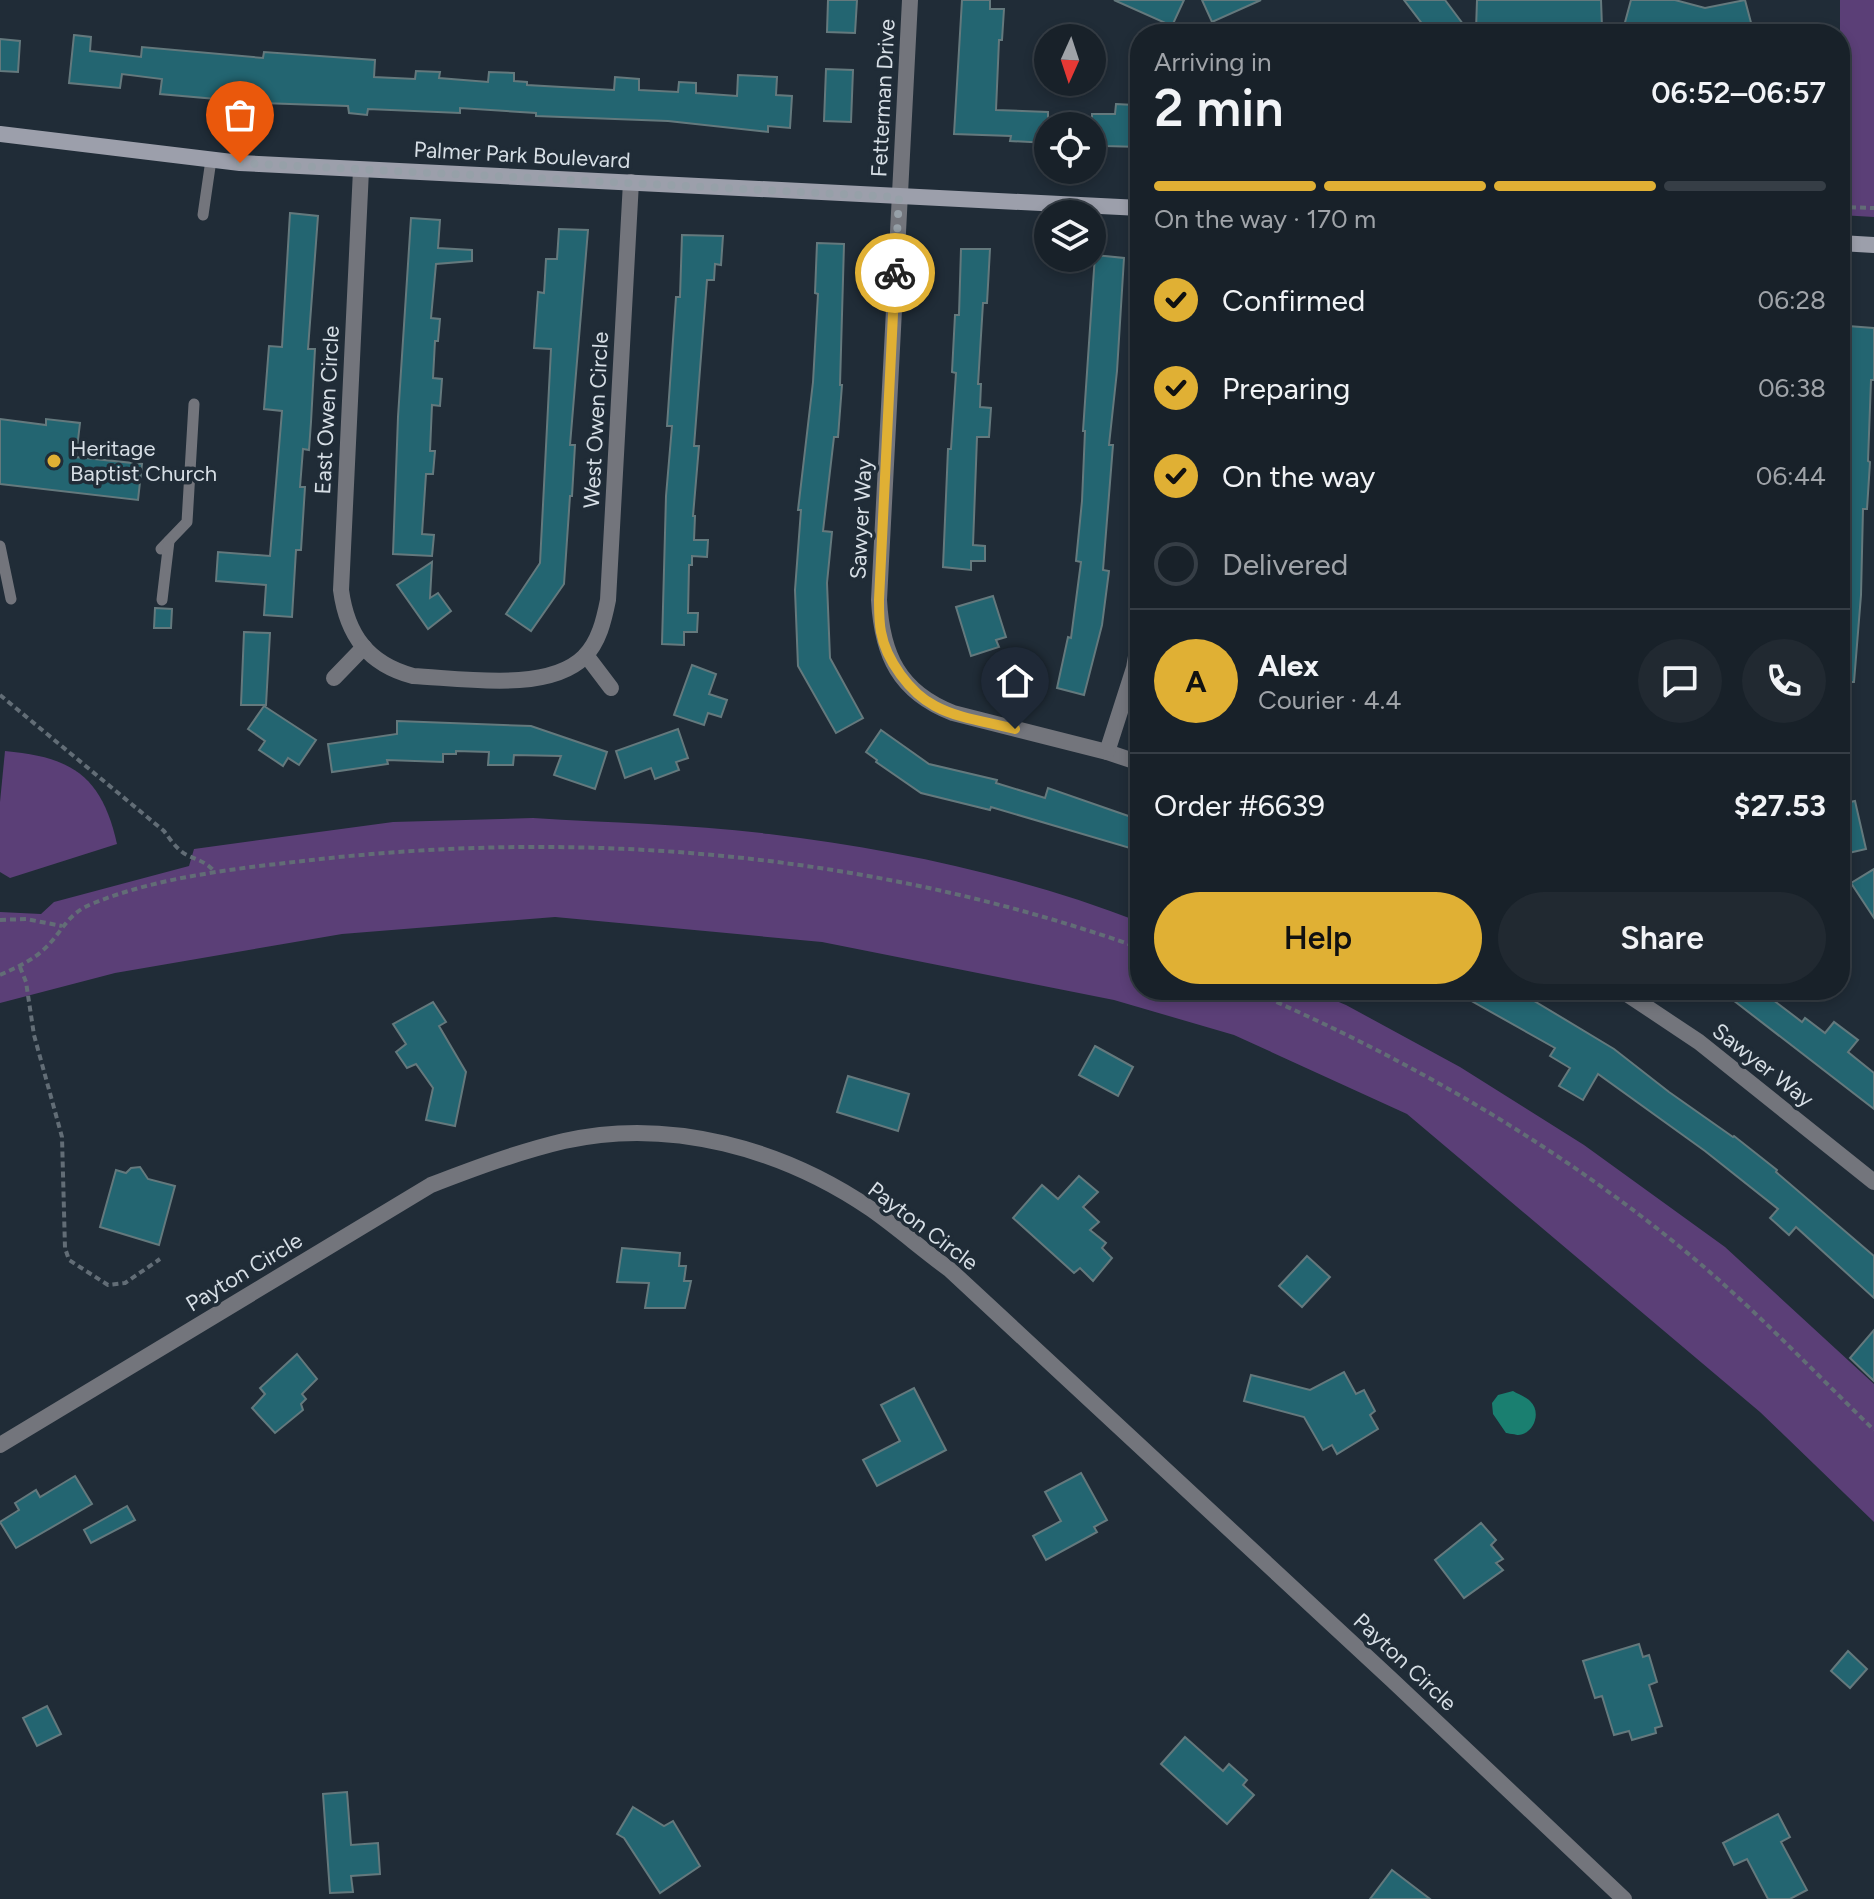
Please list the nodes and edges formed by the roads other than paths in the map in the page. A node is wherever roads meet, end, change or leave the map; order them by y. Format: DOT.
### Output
graph roads {
  1 [pos="910,0"];
  2 [pos="0,134"];
  3 [pos="211,160"];
  4 [pos="361,170"];
  5 [pos="631,182"];
  6 [pos="899,197"];
  7 [pos="1130,208"];
  8 [pos="203,215"];
  9 [pos="1850,244"];
  10 [pos="1874,245"];
  11 [pos="194,404"];
  12 [pos="0,546"];
  13 [pos="11,599"];
  14 [pos="162,600"];
  15 [pos="364,647"];
  16 [pos="586,655"];
  17 [pos="334,678"];
  18 [pos="1130,680"];
  19 [pos="611,688"];
  20 [pos="1107,752"];
  21 [pos="1130,760"];
  22 [pos="1636,1000"];
  23 [pos="1874,1182"];
  24 [pos="0,1445"];
  25 [pos="1624,1899"];
  1 -- 6 [label="street, Fetterman Drive"];
  2 -- 3 [label="main road, Palmer Park Boulevard"];
  3 -- 4 [label="main road, Palmer Park Boulevard"];
  3 -- 8 [label="lane"];
  4 -- 5 [label="main road, Palmer Park Boulevard"];
  4 -- 15 [label="street, East Owen Circle"];
  5 -- 6 [label="main road, Palmer Park Boulevard"];
  5 -- 16 [label="street, West Owen Circle"];
  6 -- 7 [label="main road, Palmer Park Boulevard"];
  6 -- 20 [label="street, Sawyer Way"];
  9 -- 10 [label="main road"];
  11 -- 14 [label="lane"];
  12 -- 13 [label="lane"];
  15 -- 16 [label="street, East Owen Circle"];
  15 -- 17 [label="street"];
  16 -- 19 [label="street"];
  18 -- 20 [label="street"];
  20 -- 21 [label="street, Sawyer Way"];
  22 -- 23 [label="street, Sawyer Way"];
  24 -- 25 [label="street, Payton Circle"];
}
